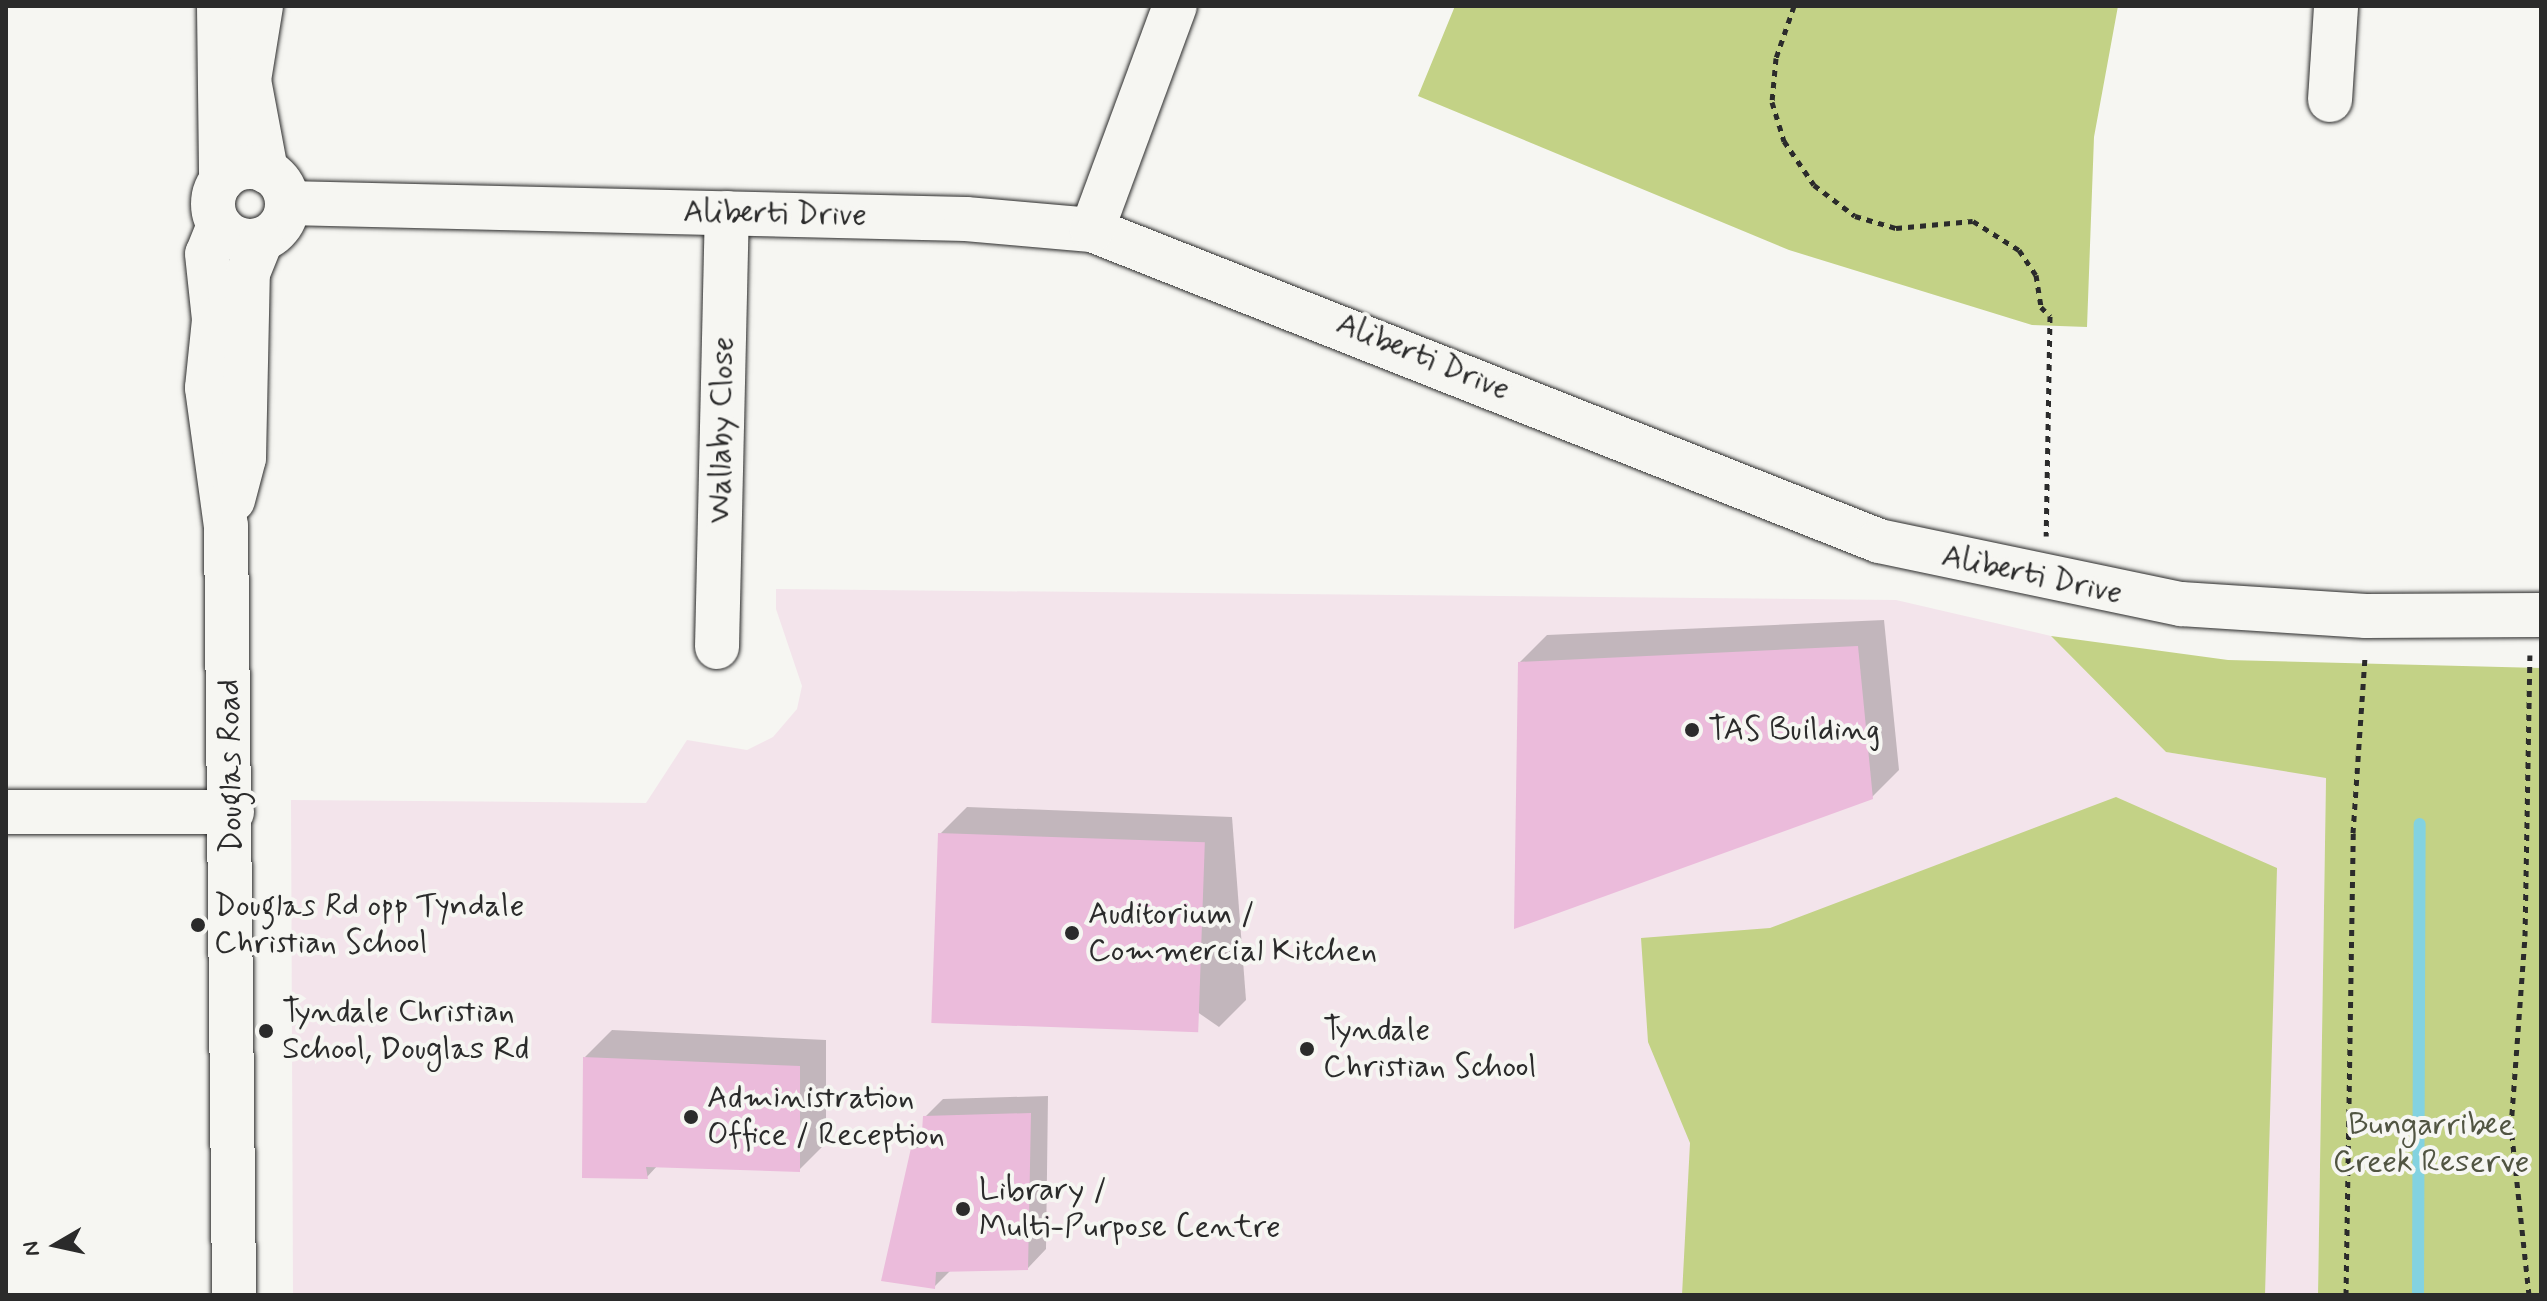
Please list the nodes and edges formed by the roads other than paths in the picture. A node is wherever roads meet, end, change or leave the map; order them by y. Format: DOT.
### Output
graph roads {
  1 [pos="219,6"];
  2 [pos="261,6"];
  3 [pos="1175,6"];
  4 [pos="2336,6"];
  5 [pos="2330,100"];
  6 [pos="221,181"];
  7 [pos="276,187"];
  8 [pos="727,213"];
  9 [pos="219,225"];
  10 [pos="1092,230"];
  11 [pos="261,240"];
  12 [pos="226,526"];
  13 [pos="2532,615"];
  14 [pos="717,647"];
  15 [pos="6,812"];
  16 [pos="232,812"];
  17 [pos="234,1295"];
  1 -- 6 [label="street, Douglas Road"];
  2 -- 7 [label="street"];
  3 -- 10 [label="street"];
  4 -- 5 [label="street"];
  6 -- 7 [label="street"];
  6 -- 9 [label="street, Douglas Road"];
  7 -- 8 [label="street, Aliberti Drive"];
  7 -- 11 [label="street, Douglas Road"];
  8 -- 10 [label="street, Aliberti Drive"];
  8 -- 14 [label="street, Wallaby Close"];
  9 -- 11 [label="street"];
  9 -- 12 [label="street, Douglas Road"];
  10 -- 13 [label="street, Aliberti Drive"];
  11 -- 12 [label="street, Douglas Road"];
  12 -- 16 [label="street, Douglas Road"];
  15 -- 16 [label="street"];
  16 -- 17 [label="street, Douglas Road"];
}
